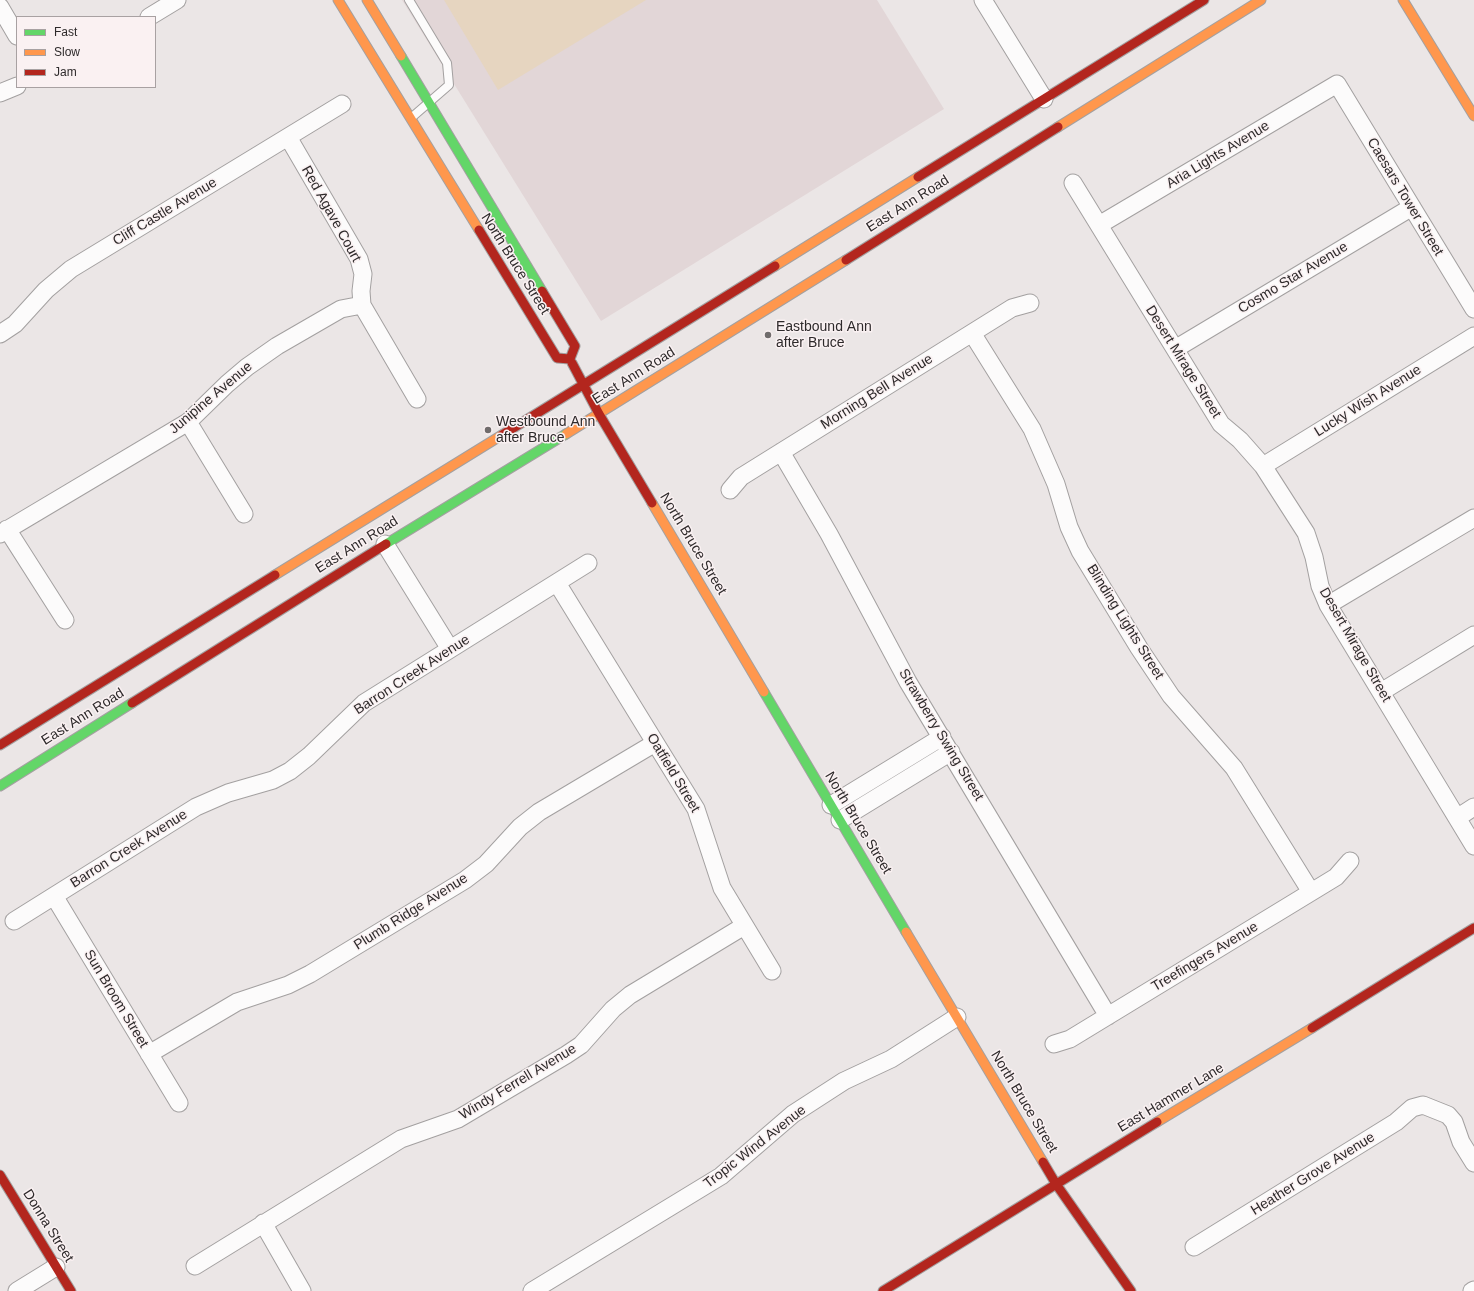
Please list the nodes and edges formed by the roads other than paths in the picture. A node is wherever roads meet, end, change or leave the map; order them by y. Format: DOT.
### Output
graph roads {
  1 [pos="177,0"];
  2 [pos="338,0"];
  3 [pos="367,0"];
  4 [pos="409,0"];
  5 [pos="983,0"];
  6 [pos="1204,0"];
  7 [pos="1261,0"];
  8 [pos="1403,0"];
  9 [pos="0,7"];
  10 [pos="150,16"];
  11 [pos="16,34"];
  12 [pos="1337,84"];
  13 [pos="16,86"];
  14 [pos="0,93"];
  15 [pos="1044,99"];
  16 [pos="429,103"];
  17 [pos="342,104"];
  18 [pos="1474,116"];
  19 [pos="411,118"];
  20 [pos="288,137"];
  21 [pos="1073,184"];
  22 [pos="1412,207"];
  23 [pos="1099,225"];
  24 [pos="1030,303"];
  25 [pos="362,305"];
  26 [pos="1474,309"];
  27 [pos="972,333"];
  28 [pos="0,334"];
  29 [pos="1474,336"];
  30 [pos="1175,349"];
  31 [pos="572,363"];
  32 [pos="585,385"];
  33 [pos="417,399"];
  34 [pos="600,414"];
  35 [pos="188,422"];
  36 [pos="781,452"];
  37 [pos="1263,466"];
  38 [pos="730,490"];
  39 [pos="244,514"];
  40 [pos="1474,518"];
  41 [pos="4,531"];
  42 [pos="385,544"];
  43 [pos="588,563"];
  44 [pos="557,583"];
  45 [pos="1328,605"];
  46 [pos="65,620"];
  47 [pos="1474,635"];
  48 [pos="450,649"];
  49 [pos="1381,692"];
  50 [pos="942,738"];
  51 [pos="655,743"];
  52 [pos="0,745"];
  53 [pos="951,752"];
  54 [pos="902,762"];
  55 [pos="910,777"];
  56 [pos="0,786"];
  57 [pos="831,805"];
  58 [pos="1474,807"];
  59 [pos="1457,818"];
  60 [pos="840,820"];
  61 [pos="1474,846"];
  62 [pos="1350,861"];
  63 [pos="1311,892"];
  64 [pos="54,896"];
  65 [pos="14,921"];
  66 [pos="744,926"];
  67 [pos="1474,928"];
  68 [pos="772,971"];
  69 [pos="1108,1016"];
  70 [pos="957,1017"];
  71 [pos="1054,1044"];
  72 [pos="149,1054"];
  73 [pos="178,1103"];
  74 [pos="1474,1163"];
  75 [pos="0,1175"];
  76 [pos="1056,1184"];
  77 [pos="263,1223"];
  78 [pos="1194,1247"];
  79 [pos="195,1266"];
  80 [pos="56,1267"];
  81 [pos="17,1291"];
  82 [pos="71,1291"];
  83 [pos="302,1291"];
  84 [pos="532,1291"];
  85 [pos="883,1291"];
  86 [pos="1131,1291"];
  1 -- 10 [label="street"];
  2 -- 19 [label="street, North Bruce Street"];
  3 -- 16 [label="street, North Bruce Street"];
  4 -- 16 [label="lane"];
  5 -- 15 [label="street"];
  6 -- 15 [label="street, East Ann Road"];
  7 -- 34 [label="street, East Ann Road"];
  8 -- 18 [label="street"];
  9 -- 11 [label="street"];
  12 -- 22 [label="street, Caesars Tower Street"];
  12 -- 23 [label="street, Aria Lights Avenue"];
  13 -- 14 [label="street"];
  15 -- 32 [label="street, East Ann Road"];
  16 -- 19 [label="lane"];
  16 -- 19 [label="street, North Bruce Street"];
  17 -- 20 [label="street, Cliff Castle Avenue"];
  20 -- 25 [label="street, Red Agave Court"];
  20 -- 28 [label="street, Cliff Castle Avenue"];
  21 -- 23 [label="street, Desert Mirage Street"];
  22 -- 26 [label="street, Caesars Tower Street"];
  22 -- 30 [label="street, Cosmo Star Avenue"];
  23 -- 30 [label="street, Desert Mirage Street"];
  24 -- 27 [label="street, Morning Bell Avenue"];
  25 -- 33 [label="street, Red Agave Court"];
  25 -- 35 [label="street, Junipine Avenue"];
  27 -- 36 [label="street, Morning Bell Avenue"];
  27 -- 63 [label="street, Blinding Lights Street"];
  29 -- 37 [label="street, Lucky Wish Avenue"];
  30 -- 37 [label="street, Desert Mirage Street"];
  31 -- 32 [label="street, North Bruce Street"];
  32 -- 34 [label="street, North Bruce Street"];
  32 -- 52 [label="street, East Ann Road"];
  34 -- 42 [label="street, East Ann Road"];
  34 -- 57 [label="street, North Bruce Street"];
  35 -- 39 [label="street"];
  35 -- 41 [label="street, Junipine Avenue"];
  36 -- 38 [label="street, Morning Bell Avenue"];
  36 -- 50 [label="street, Strawberry Swing Street"];
  37 -- 45 [label="street, Desert Mirage Street"];
  40 -- 45 [label="street"];
  41 -- 46 [label="street"];
  42 -- 48 [label="street"];
  42 -- 56 [label="street, East Ann Road"];
  43 -- 44 [label="street, Barron Creek Avenue"];
  44 -- 48 [label="street, Barron Creek Avenue"];
  44 -- 51 [label="street, Oatfield Street"];
  45 -- 49 [label="street, Desert Mirage Street"];
  47 -- 49 [label="street"];
  48 -- 64 [label="street, Barron Creek Avenue"];
  49 -- 59 [label="street, Desert Mirage Street"];
  50 -- 53 [label="street, Strawberry Swing Street"];
  50 -- 54 [label="street"];
  51 -- 66 [label="street, Oatfield Street"];
  51 -- 72 [label="street, Plumb Ridge Avenue"];
  53 -- 55 [label="street"];
  53 -- 69 [label="street, Strawberry Swing Street"];
  54 -- 55 [label="lane"];
  54 -- 57 [label="street"];
  55 -- 60 [label="street"];
  57 -- 60 [label="street, North Bruce Street"];
  58 -- 59 [label="street"];
  59 -- 61 [label="street, Desert Mirage Street"];
  60 -- 70 [label="street, North Bruce Street"];
  62 -- 63 [label="street, Treefingers Avenue"];
  63 -- 69 [label="street, Treefingers Avenue"];
  64 -- 65 [label="street, Barron Creek Avenue"];
  64 -- 72 [label="street, Sun Broom Street"];
  66 -- 68 [label="street, Oatfield Street"];
  66 -- 77 [label="street, Windy Ferrell Avenue"];
  67 -- 76 [label="street, East Hammer Lane"];
  69 -- 71 [label="street, Treefingers Avenue"];
  70 -- 76 [label="street, North Bruce Street"];
  70 -- 84 [label="street, Tropic Wind Avenue"];
  72 -- 73 [label="street, Sun Broom Street"];
  74 -- 78 [label="street, Heather Grove Avenue"];
  75 -- 80 [label="street, Donna Street"];
  76 -- 85 [label="street, East Hammer Lane"];
  76 -- 86 [label="street, North Bruce Street"];
  77 -- 79 [label="street, Windy Ferrell Avenue"];
  77 -- 83 [label="street"];
  80 -- 81 [label="street"];
  80 -- 82 [label="street, Donna Street"];
}
